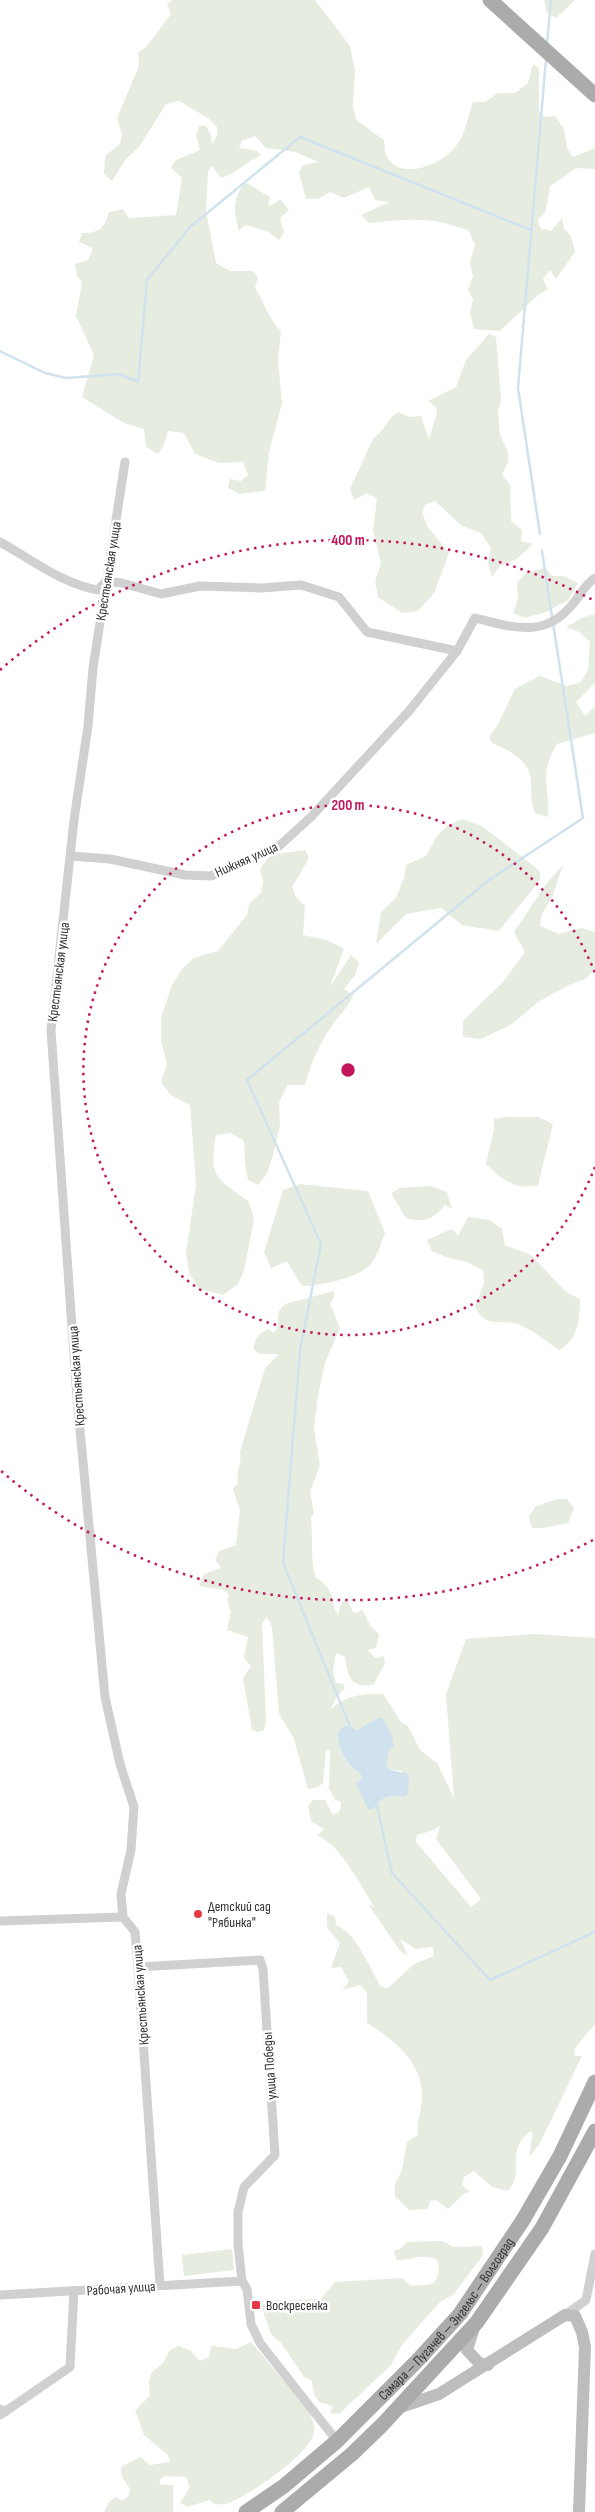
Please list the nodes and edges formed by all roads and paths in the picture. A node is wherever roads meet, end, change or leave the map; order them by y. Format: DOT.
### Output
graph roads {
  1 [pos="494,4"];
  2 [pos="595,95"];
  3 [pos="125,462"];
  4 [pos="0,542"];
  5 [pos="595,578"];
  6 [pos="106,581"];
  7 [pos="457,651"];
  8 [pos="71,856"];
  9 [pos="123,1917"];
  10 [pos="0,1921"];
  11 [pos="138,1967"];
  12 [pos="595,2082"];
  13 [pos="595,2131"];
  14 [pos="595,2254"];
  15 [pos="242,2281"];
  16 [pos="160,2285"];
  17 [pos="74,2291"];
  18 [pos="0,2295"];
  19 [pos="565,2315"];
  20 [pos="477,2322"];
  21 [pos="488,2365"];
  22 [pos="398,2408"];
  23 [pos="2,2411"];
  24 [pos="337,2442"];
  25 [pos="246,2512"];
  26 [pos="282,2512"];
  27 [pos="578,2512"];
  1 -- 2 [label="main road"];
  3 -- 6 [label="street, Крестьянская улица"];
  4 -- 6 [label="street"];
  5 -- 7 [label="street, Нижняя улица"];
  6 -- 7 [label="street"];
  6 -- 8 [label="street, Крестьянская улица"];
  7 -- 8 [label="street, Нижняя улица"];
  8 -- 9 [label="street, Крестьянская улица"];
  9 -- 10 [label="street"];
  9 -- 11 [label="street, Крестьянская улица"];
  11 -- 15 [label="street, улица Победы"];
  11 -- 16 [label="street, Крестьянская улица"];
  12 -- 24 [label="main road, Самара — Пугачев — Энгельс — Волгоград"];
  13 -- 20 [label="main road, Самара — Пугачев — Энгельс — Волгоград"];
  14 -- 19 [label="street"];
  15 -- 16 [label="street, Рабочая улица"];
  15 -- 24 [label="street"];
  16 -- 17 [label="street, Рабочая улица"];
  17 -- 18 [label="street, Рабочая улица"];
  17 -- 23 [label="street"];
  19 -- 21 [label="street"];
  19 -- 27 [label="street"];
  20 -- 21 [label="street"];
  20 -- 22 [label="main road, Самара — Пугачев — Энгельс — Волгоград"];
  21 -- 22 [label="street"];
  22 -- 26 [label="main road, Самара — Пугачев — Энгельс — Волгоград"];
  24 -- 25 [label="main road, Самара — Пугачев — Энгельс — Волгоград"];
}
